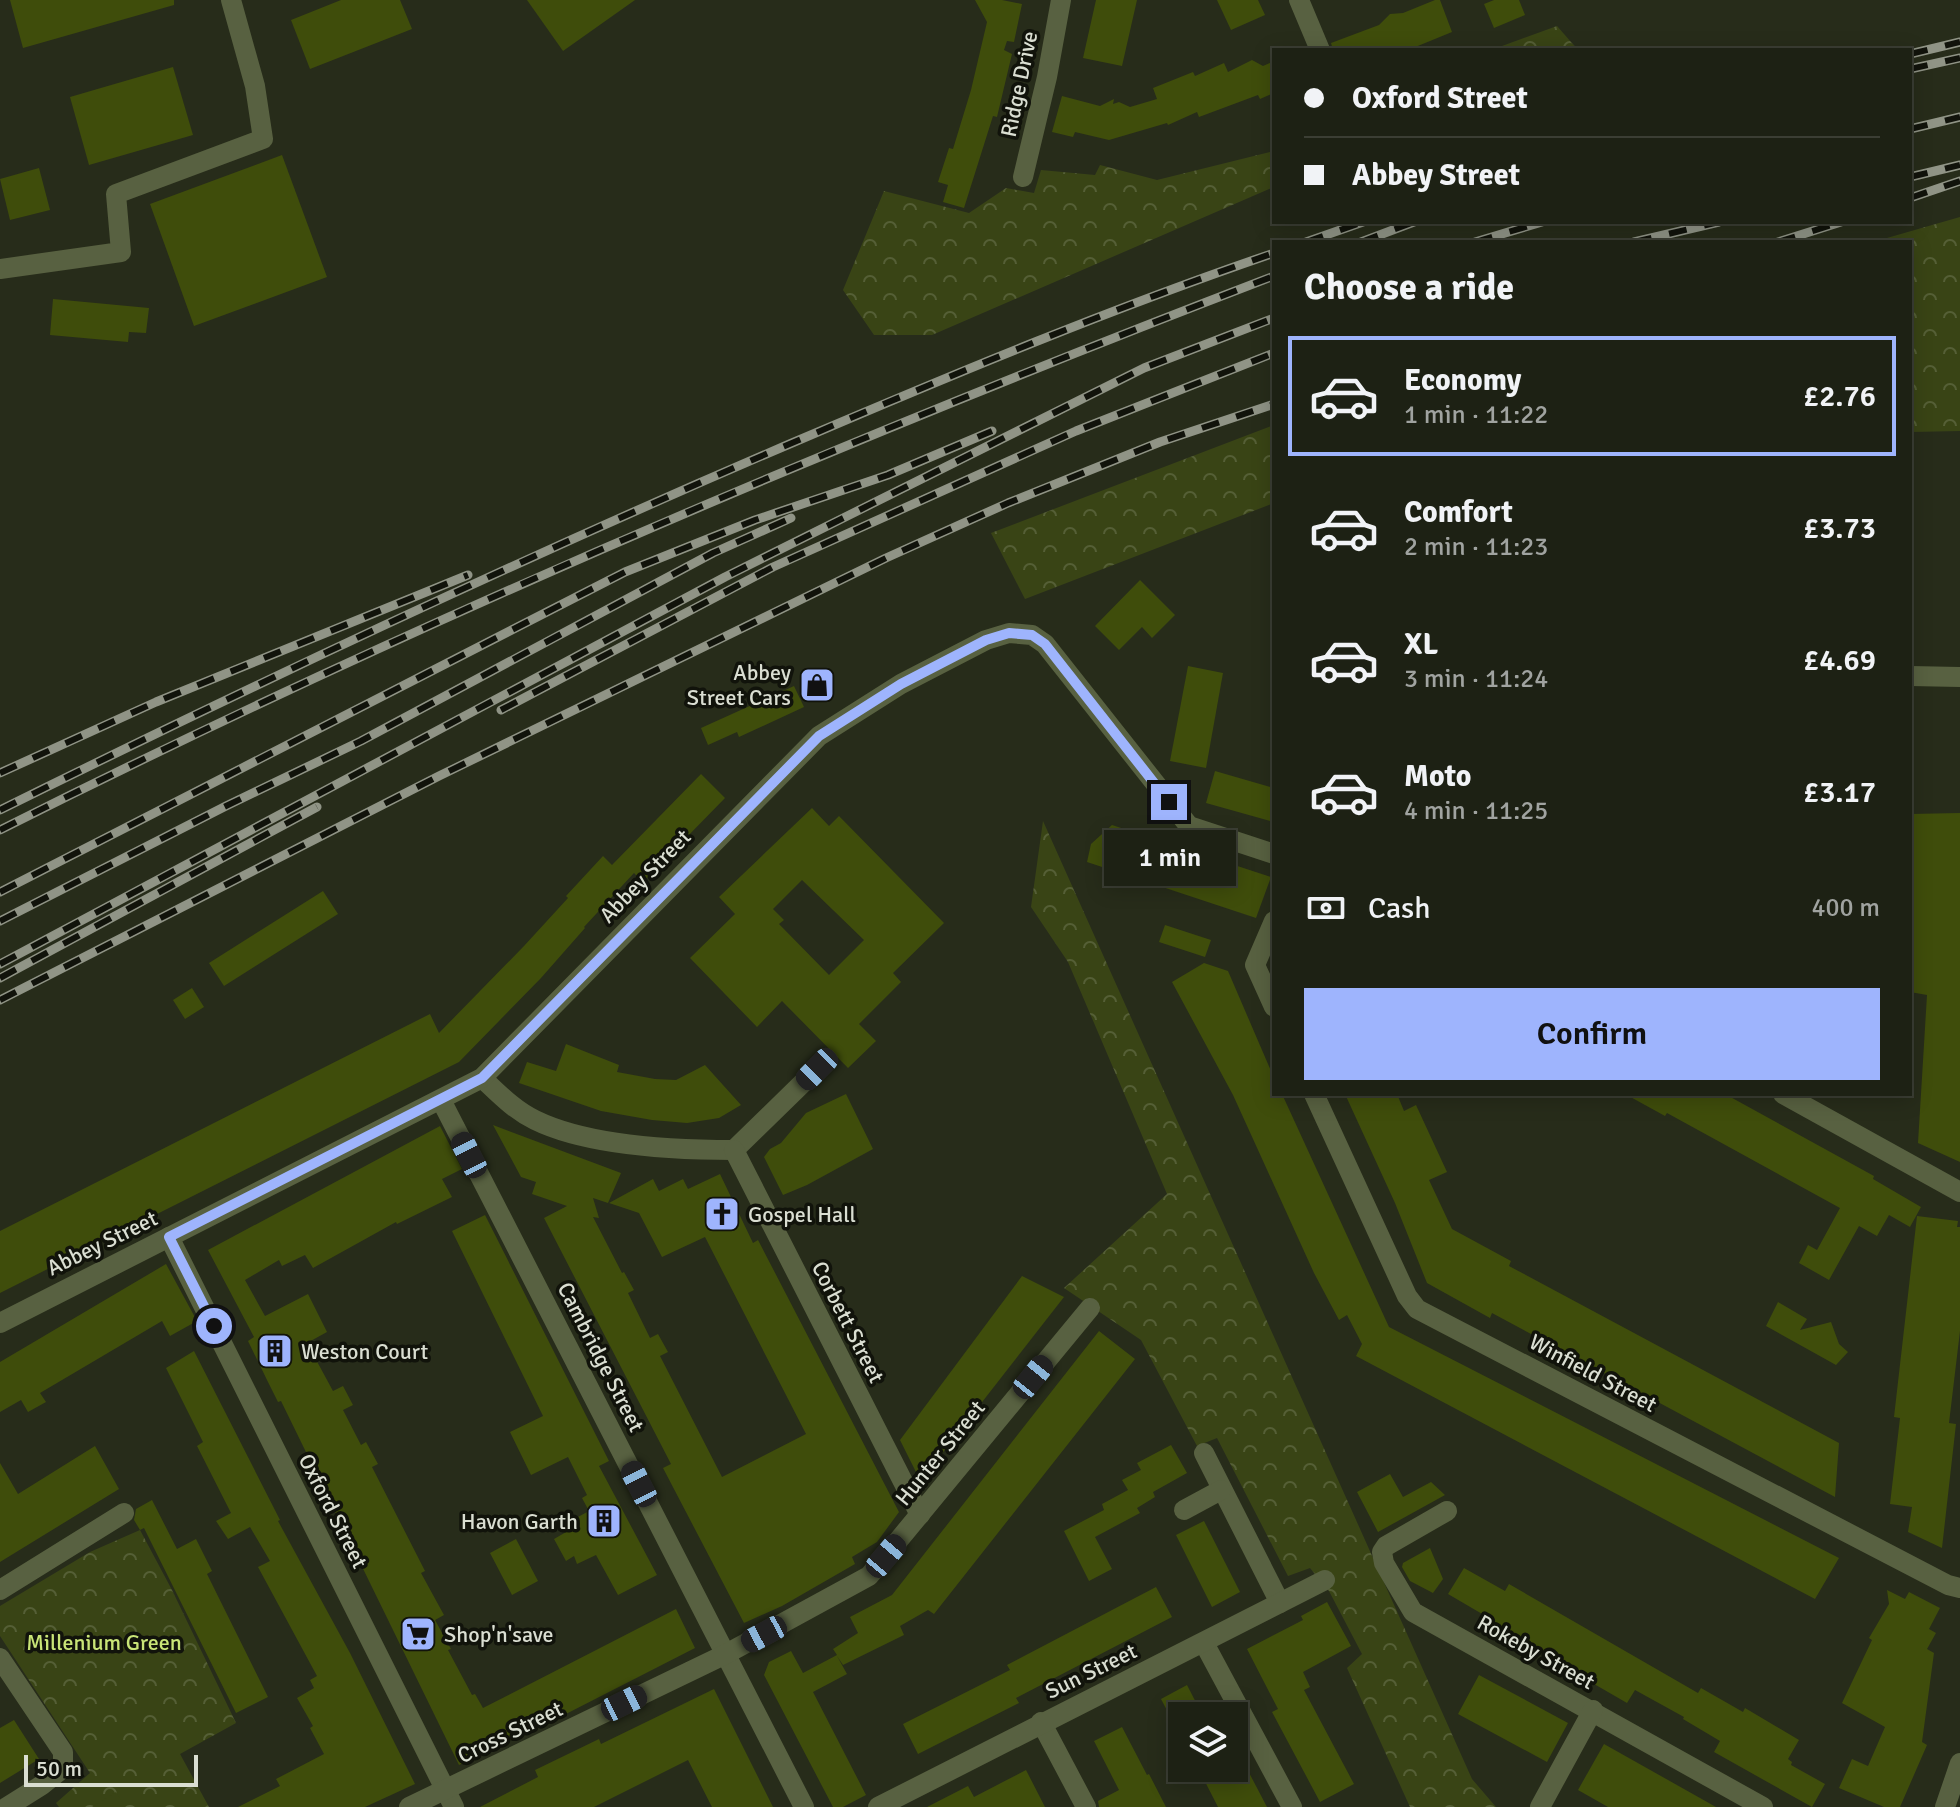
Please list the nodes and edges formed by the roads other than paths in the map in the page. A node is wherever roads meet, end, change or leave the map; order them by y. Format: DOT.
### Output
graph roads {
  1 [pos="231,0"];
  2 [pos="1061,0"];
  3 [pos="1299,0"];
  4 [pos="1319,48"];
  5 [pos="1023,177"];
  6 [pos="0,269"];
  7 [pos="1912,676"];
  8 [pos="1960,677"];
  9 [pos="1272,853"];
  10 [pos="1272,926"];
  11 [pos="1272,1003"];
  12 [pos="817,1069"];
  13 [pos="482,1078"];
  14 [pos="1315,1096"];
  15 [pos="1787,1096"];
  16 [pos="441,1100"];
  17 [pos="734,1150"];
  18 [pos="1960,1192"];
  19 [pos="169,1237"];
  20 [pos="1090,1308"];
  21 [pos="0,1323"];
  22 [pos="1204,1453"];
  23 [pos="1221,1490"];
  24 [pos="1184,1510"];
  25 [pos="1447,1511"];
  26 [pos="124,1513"];
  27 [pos="920,1515"];
  28 [pos="1325,1580"];
  29 [pos="1960,1588"];
  30 [pos="0,1590"];
  31 [pos="1280,1603"];
  32 [pos="1204,1643"];
  33 [pos="726,1654"];
  34 [pos="0,1658"];
  35 [pos="1593,1710"];
  36 [pos="1041,1722"];
  37 [pos="1960,1763"];
  38 [pos="450,1798"];
  39 [pos="7,1807"];
  40 [pos="409,1807"];
  41 [pos="804,1807"];
  42 [pos="878,1807"];
  43 [pos="1086,1807"];
  44 [pos="1292,1807"];
  45 [pos="1540,1807"];
  46 [pos="1763,1807"];
  47 [pos="1945,1807"];
  1 -- 6 [label="street"];
  2 -- 5 [label="street, Ridge Drive"];
  3 -- 4 [label="street"];
  7 -- 8 [label="street"];
  9 -- 13 [label="street, Abbey Street"];
  10 -- 11 [label="street"];
  12 -- 17 [label="street"];
  13 -- 16 [label="street, Abbey Street"];
  13 -- 17 [label="street"];
  14 -- 29 [label="street, Winfield Street"];
  15 -- 18 [label="street"];
  16 -- 19 [label="street, Abbey Street"];
  16 -- 33 [label="street, Cambridge Street"];
  17 -- 27 [label="street, Corbett Street"];
  19 -- 21 [label="street, Abbey Street"];
  19 -- 38 [label="street, Oxford Street"];
  20 -- 27 [label="street, Hunter Street"];
  22 -- 23 [label="street"];
  23 -- 24 [label="street"];
  23 -- 31 [label="street"];
  25 -- 35 [label="street, Rokeby Street"];
  26 -- 30 [label="street"];
  27 -- 33 [label="street, Hunter Street"];
  28 -- 31 [label="street, Sun Street"];
  31 -- 32 [label="street, Sun Street"];
  32 -- 36 [label="street, Sun Street"];
  32 -- 44 [label="street"];
  33 -- 38 [label="street, Cross Street"];
  33 -- 41 [label="street, Cambridge Street"];
  34 -- 39 [label="street"];
  35 -- 45 [label="street"];
  35 -- 46 [label="street, Rokeby Street"];
  36 -- 42 [label="street, Sun Street"];
  36 -- 43 [label="street"];
  37 -- 47 [label="street"];
  38 -- 40 [label="street, Cross Street"];
}
